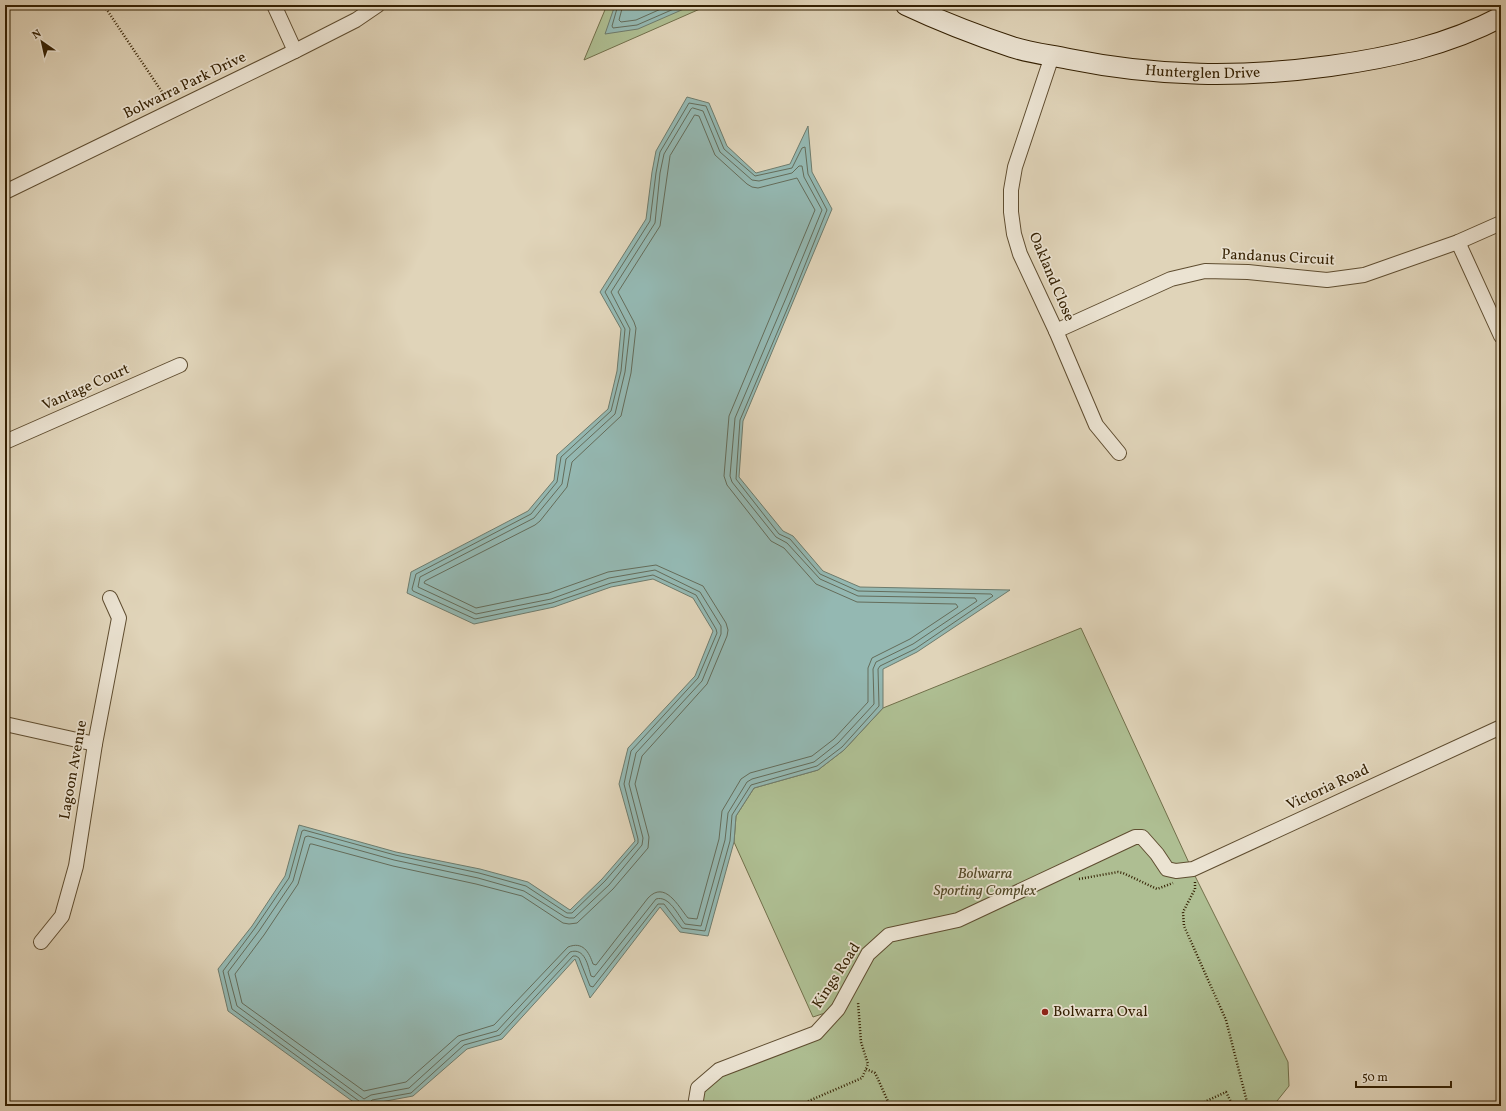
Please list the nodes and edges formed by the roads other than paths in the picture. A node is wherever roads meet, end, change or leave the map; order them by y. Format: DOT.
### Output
graph roads {
  1 [pos="274,5"];
  2 [pos="378,5"];
  3 [pos="906,5"];
  4 [pos="1501,17"];
  5 [pos="295,51"];
  6 [pos="1052,56"];
  7 [pos="5,192"];
  8 [pos="1501,223"];
  9 [pos="1458,242"];
  10 [pos="1056,331"];
  11 [pos="1501,336"];
  12 [pos="180,365"];
  13 [pos="5,442"];
  14 [pos="1119,453"];
  15 [pos="110,598"];
  16 [pos="5,724"];
  17 [pos="1501,727"];
  18 [pos="96,744"];
  19 [pos="1167,869"];
  20 [pos="41,942"];
  21 [pos="695,1106"];
  1 -- 5 [label="street"];
  2 -- 5 [label="street, Bolwarra Park Drive"];
  3 -- 6 [label="street, Hunterglen Drive"];
  4 -- 6 [label="street, Hunterglen Drive"];
  5 -- 7 [label="street, Bolwarra Park Drive"];
  6 -- 10 [label="street, Oakland Close"];
  8 -- 9 [label="street, Pandanus Circuit"];
  9 -- 10 [label="street, Pandanus Circuit"];
  9 -- 11 [label="street"];
  10 -- 14 [label="street, Oakland Close"];
  12 -- 13 [label="street, Vantage Court"];
  15 -- 18 [label="street, Lagoon Avenue"];
  16 -- 18 [label="street"];
  17 -- 19 [label="street, Victoria Road"];
  18 -- 20 [label="street, Lagoon Avenue"];
  19 -- 21 [label="street, Kings Road"];
}
